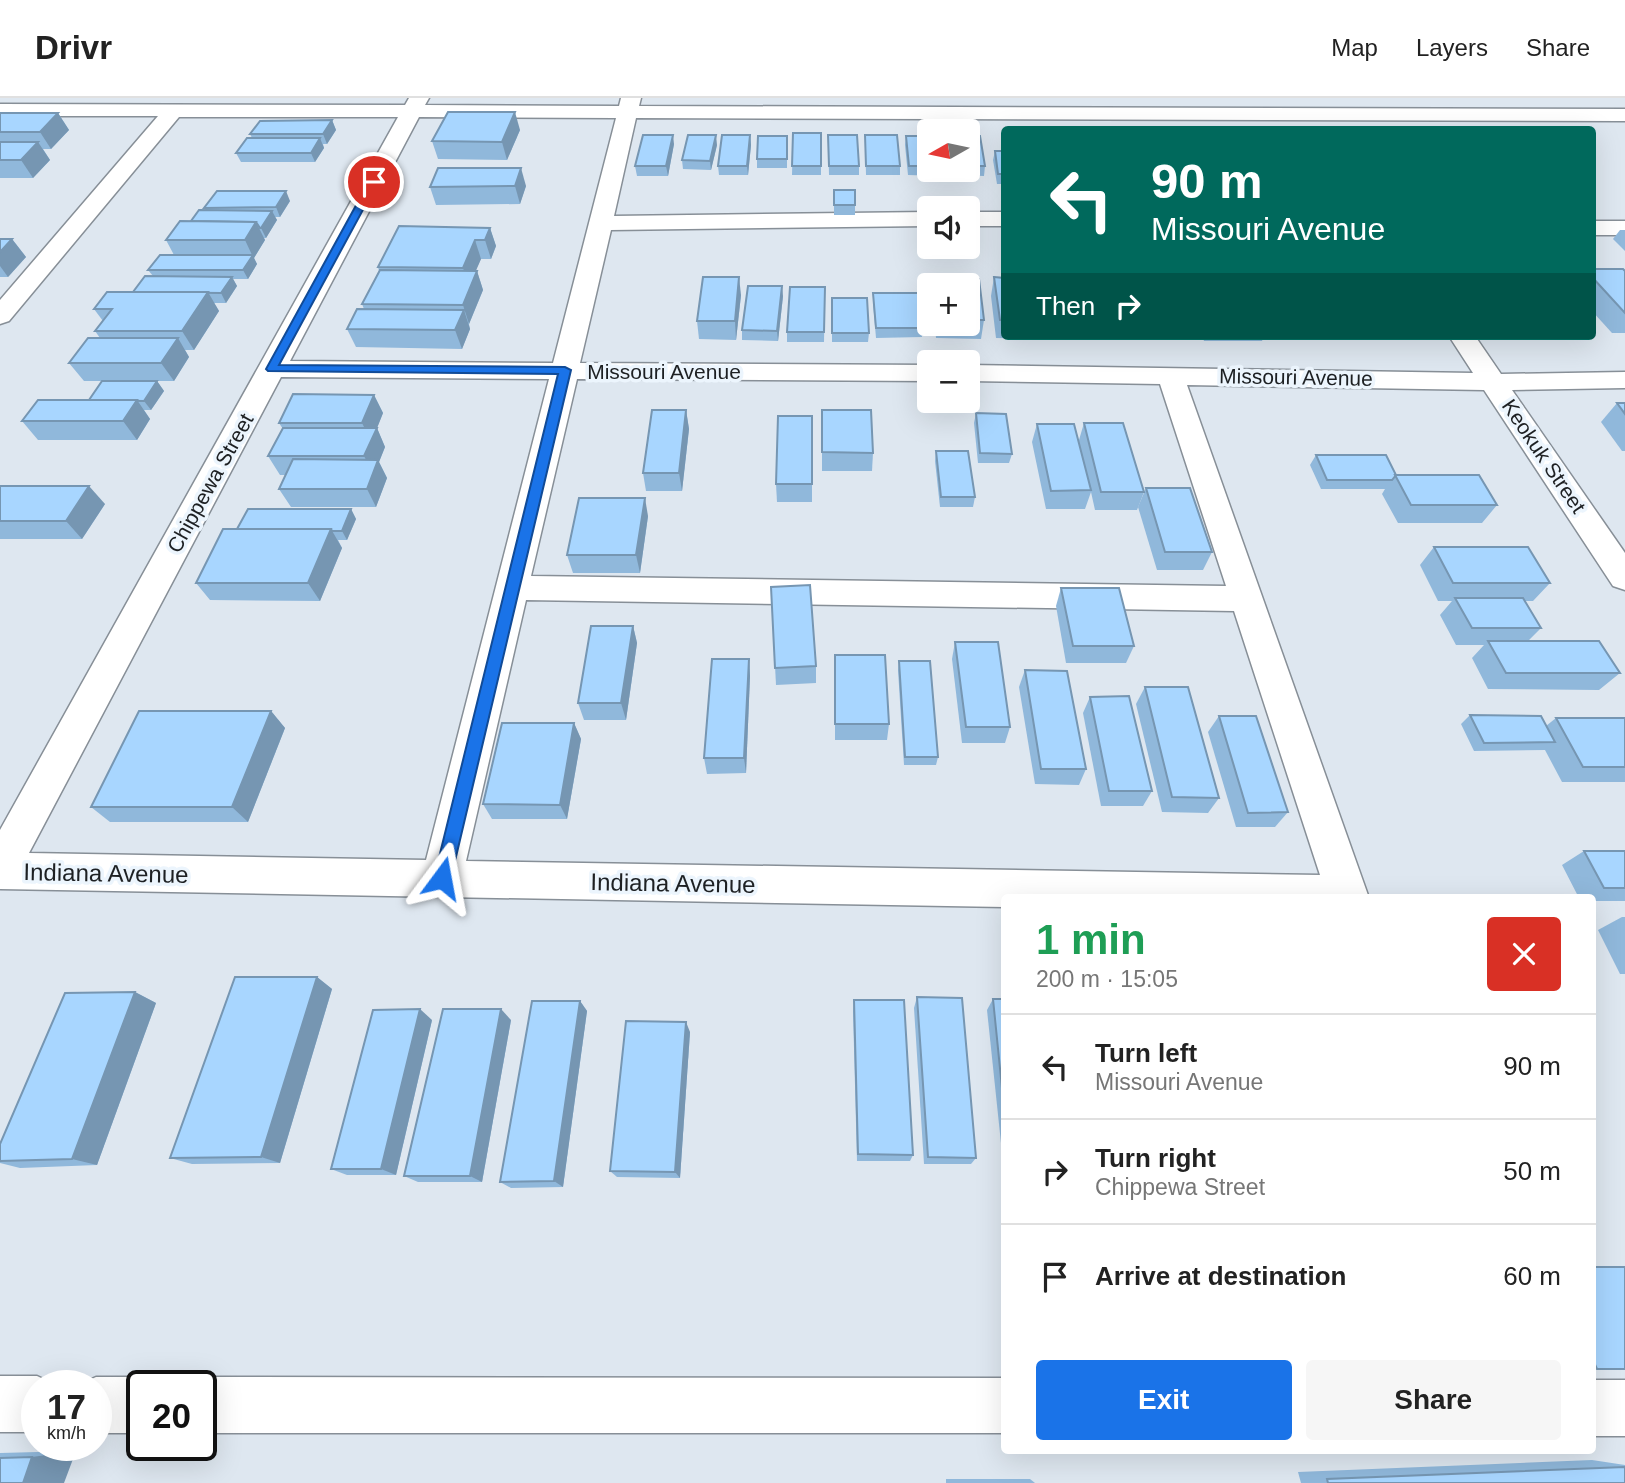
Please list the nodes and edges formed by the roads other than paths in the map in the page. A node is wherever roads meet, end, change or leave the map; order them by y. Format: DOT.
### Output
graph roads {
  1 [pos="415,105"];
  2 [pos="629,105"];
  3 [pos="192,107"];
  4 [pos="0,110"];
  5 [pos="1304,114"];
  6 [pos="1625,114"];
  7 [pos="917,219"];
  8 [pos="980,219"];
  9 [pos="1001,219"];
  10 [pos="601,223"];
  11 [pos="1596,228"];
  12 [pos="1625,228"];
  13 [pos="0,316"];
  14 [pos="1465,340"];
  15 [pos="272,369"];
  16 [pos="565,370"];
  17 [pos="917,373"];
  18 [pos="980,373"];
  19 [pos="1170,374"];
  20 [pos="1625,380"];
  21 [pos="1495,382"];
  22 [pos="1625,578"];
  23 [pos="512,588"];
  24 [pos="1246,598"];
  25 [pos="0,870"];
  26 [pos="442,878"];
  27 [pos="1246,894"];
  28 [pos="1346,894"];
  29 [pos="0,1404"];
  30 [pos="21,1404"];
  31 [pos="217,1405"];
  32 [pos="1001,1406"];
  33 [pos="1596,1408"];
  34 [pos="1625,1408"];
  1 -- 2 [label="street"];
  1 -- 3 [label="street"];
  1 -- 15 [label="street, Chippewa Street"];
  2 -- 5 [label="street"];
  2 -- 10 [label="street"];
  3 -- 4 [label="street"];
  3 -- 13 [label="street"];
  5 -- 6 [label="street"];
  7 -- 10 [label="street"];
  8 -- 9 [label="street"];
  10 -- 16 [label="street"];
  11 -- 12 [label="street"];
  14 -- 21 [label="street, Keokuk Street"];
  15 -- 16 [label="street, Missouri Avenue"];
  15 -- 25 [label="street, Chippewa Street"];
  16 -- 17 [label="street, Missouri Avenue"];
  16 -- 23 [label="street"];
  18 -- 19 [label="street, Missouri Avenue"];
  19 -- 21 [label="street, Missouri Avenue"];
  19 -- 24 [label="street"];
  20 -- 21 [label="street, Missouri Avenue"];
  21 -- 22 [label="street, Keokuk Street"];
  23 -- 24 [label="street"];
  23 -- 26 [label="street"];
  24 -- 28 [label="street"];
  25 -- 26 [label="street, Indiana Avenue"];
  26 -- 27 [label="street, Indiana Avenue"];
  29 -- 30 [label="street"];
  31 -- 32 [label="street"];
  33 -- 34 [label="street"];
}
